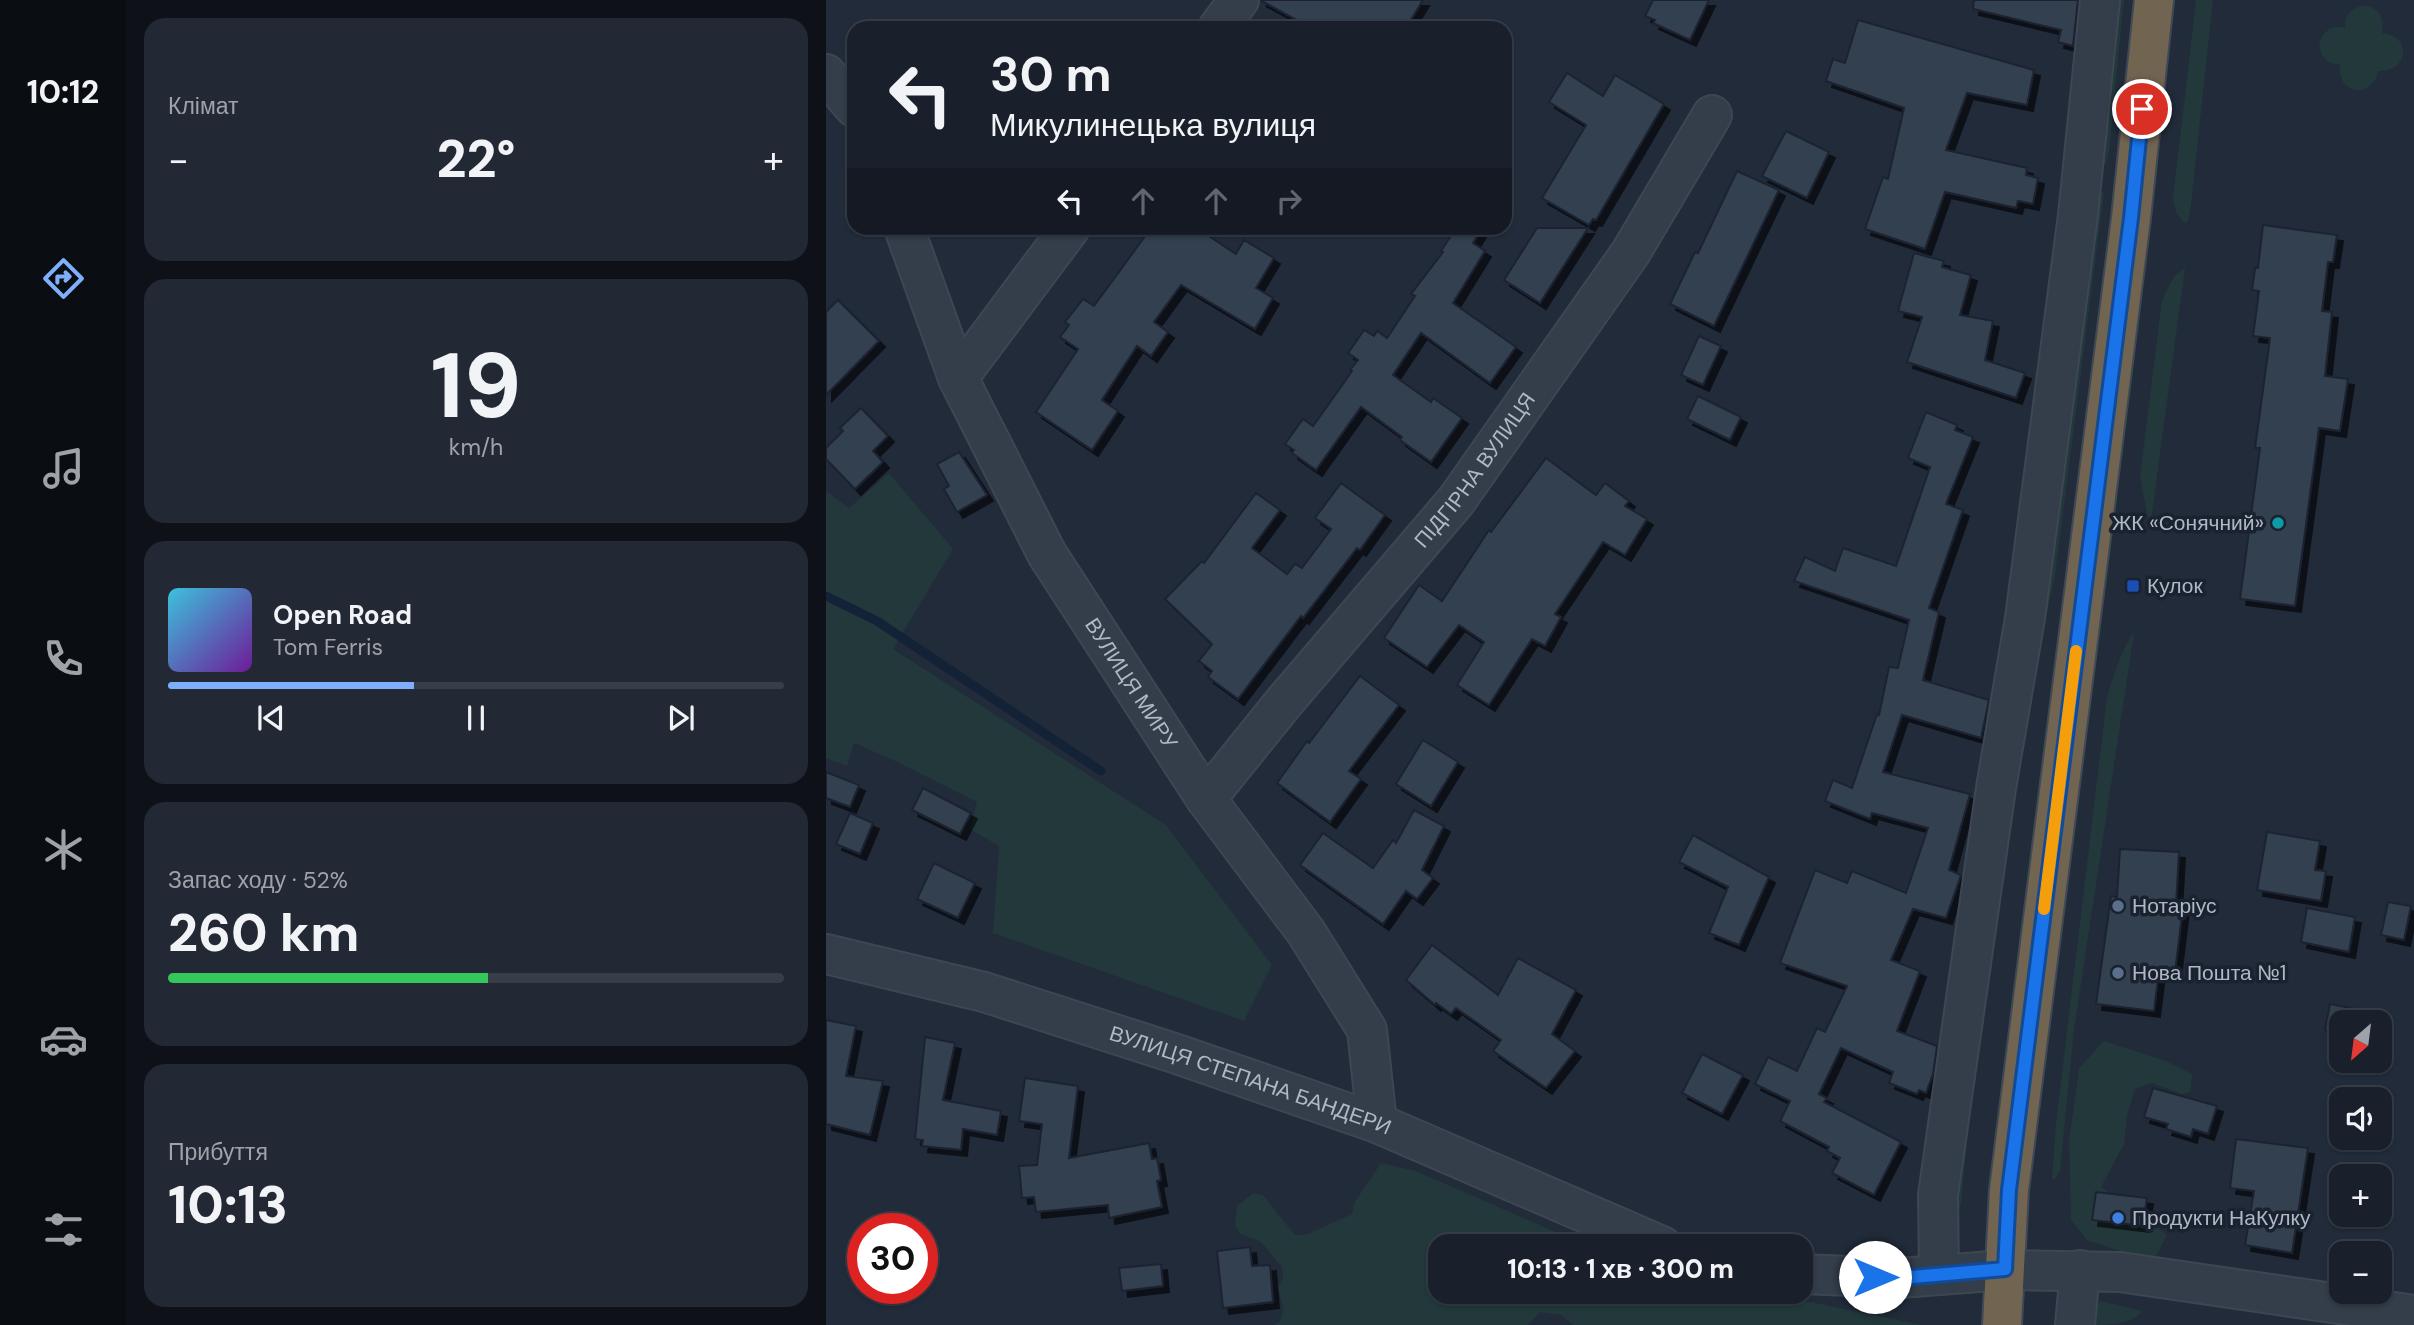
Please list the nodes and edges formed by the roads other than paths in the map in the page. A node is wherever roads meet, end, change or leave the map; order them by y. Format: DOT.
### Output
graph roads {
  1 [pos="1239,0"];
  2 [pos="2100,0"];
  3 [pos="2154,0"];
  4 [pos="1223,21"];
  5 [pos="826,74"];
  6 [pos="847,99"];
  7 [pos="1712,115"];
  8 [pos="907,235"];
  9 [pos="1065,235"];
  10 [pos="958,378"];
  11 [pos="1206,799"];
  12 [pos="826,954"];
  13 [pos="1377,1123"];
  14 [pos="1633,1234"];
  15 [pos="2005,1269"];
  16 [pos="2080,1270"];
  17 [pos="1813,1274"];
  18 [pos="1939,1275"];
  19 [pos="2414,1315"];
  20 [pos="2002,1325"];
  21 [pos="2075,1325"];
  1 -- 4 [label="street"];
  2 -- 18 [label="street"];
  3 -- 15 [label="highway"];
  5 -- 6 [label="street"];
  7 -- 11 [label="street, ПІДГІРНА ВУЛИЦЯ"];
  8 -- 10 [label="street, ВУЛИЦЯ МИРУ"];
  9 -- 10 [label="street"];
  10 -- 11 [label="street, ВУЛИЦЯ МИРУ"];
  11 -- 13 [label="street, ВУЛИЦЯ МИРУ"];
  12 -- 13 [label="street, ВУЛИЦЯ СТЕПАНА БАНДЕРИ"];
  13 -- 14 [label="street, ВУЛИЦЯ СТЕПАНА БАНДЕРИ"];
  15 -- 16 [label="street"];
  15 -- 18 [label="street"];
  15 -- 20 [label="highway"];
  16 -- 19 [label="street"];
  16 -- 21 [label="street"];
  17 -- 18 [label="street"];
}
